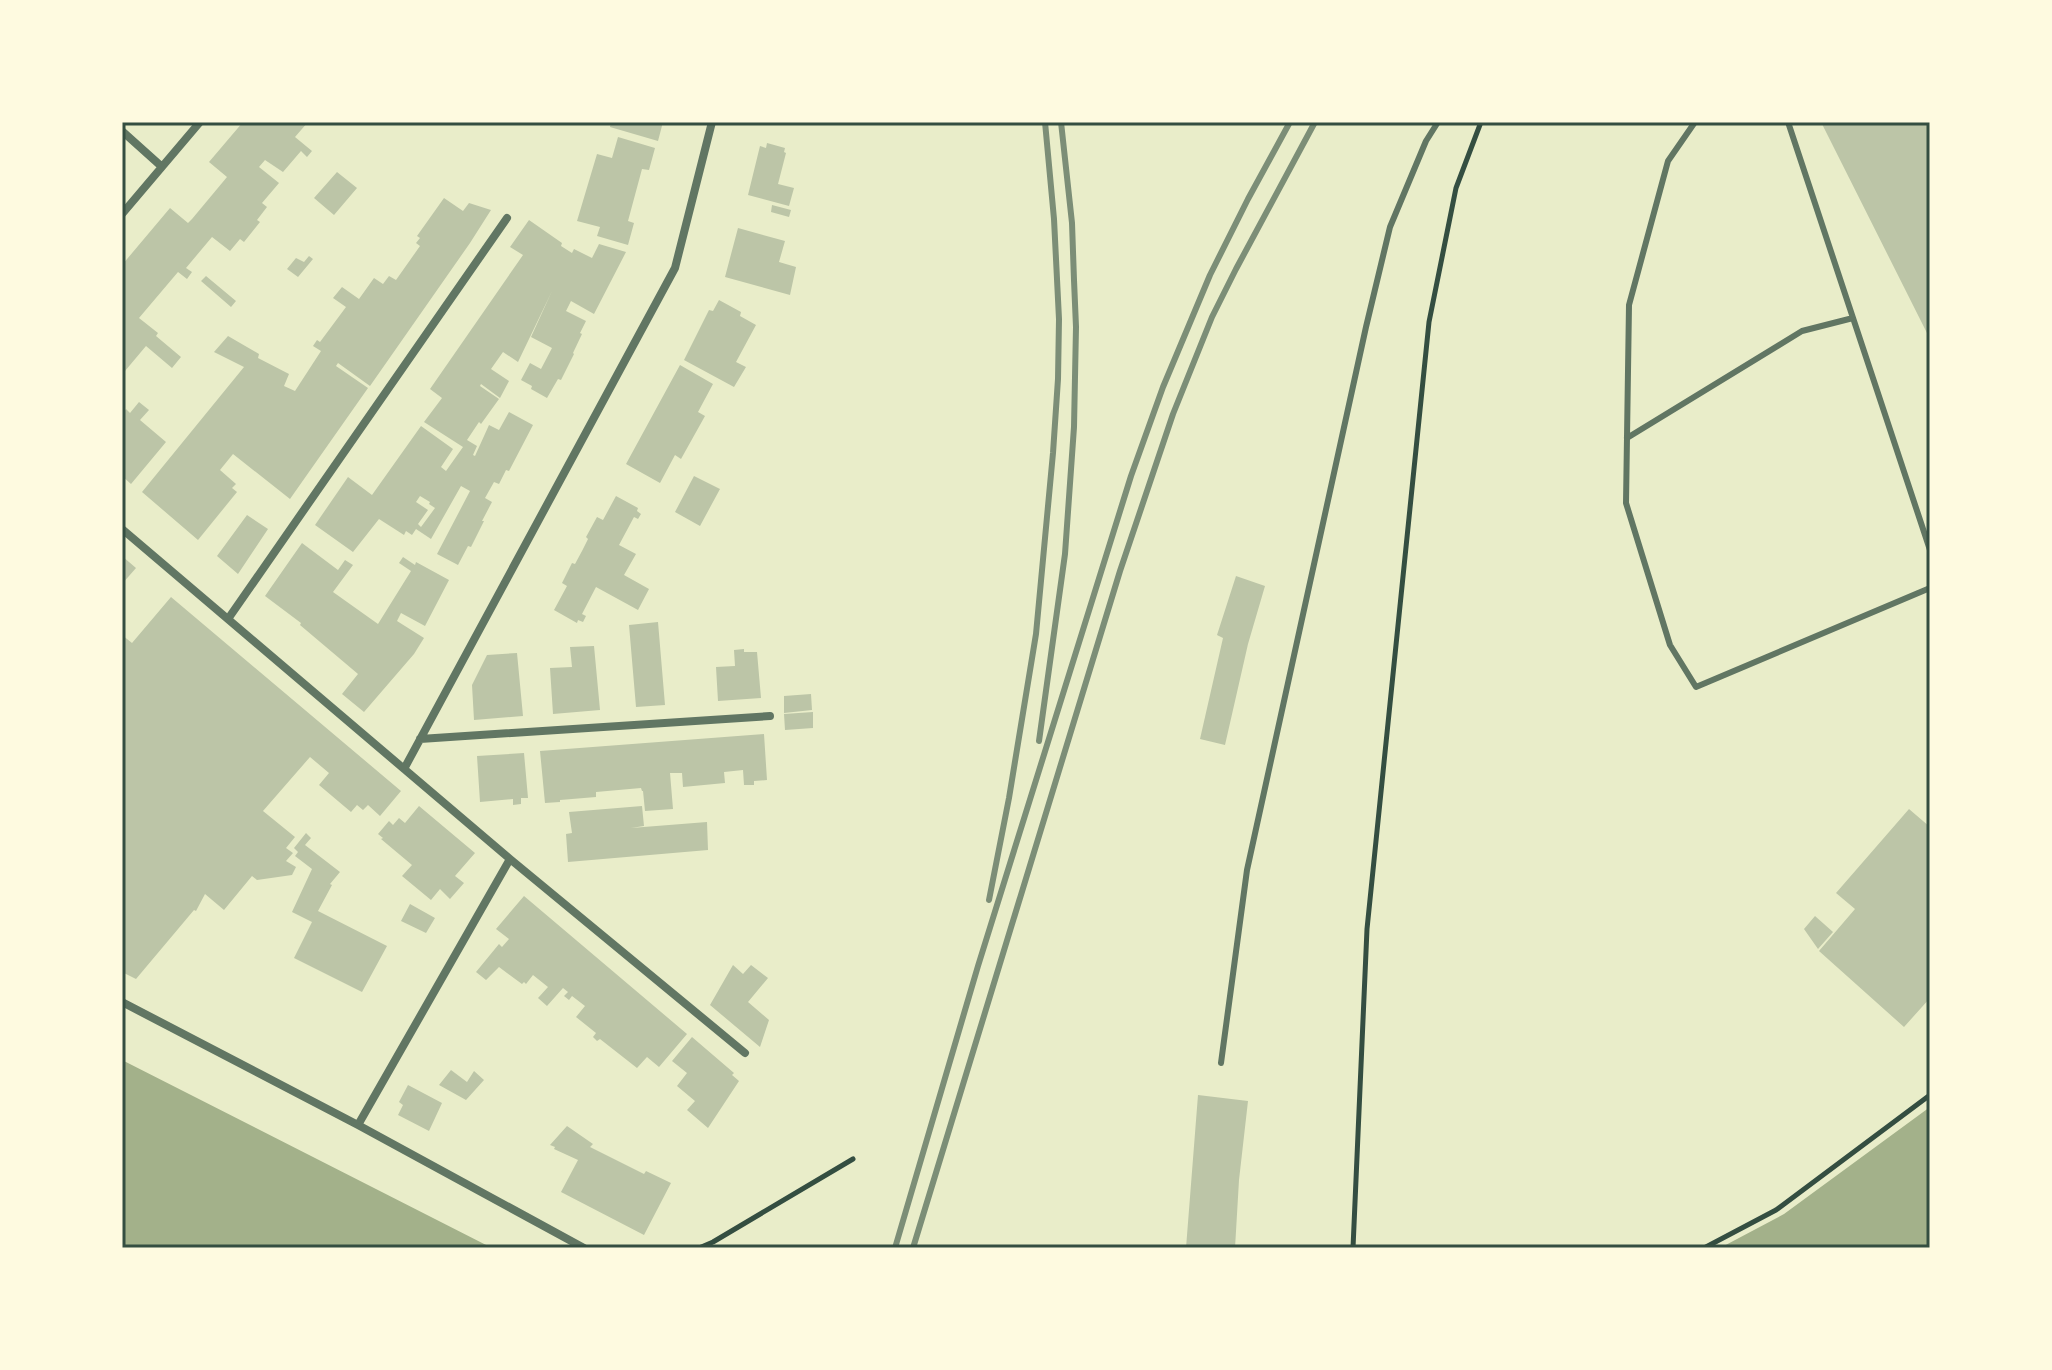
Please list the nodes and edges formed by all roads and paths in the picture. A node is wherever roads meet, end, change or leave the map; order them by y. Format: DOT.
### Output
graph roads {
  1 [pos="200,122"];
  2 [pos="712,122"];
  3 [pos="1438,122"];
  4 [pos="1481,122"];
  5 [pos="1695,122"];
  6 [pos="1788,122"];
  7 [pos="122,131"];
  8 [pos="161,166"];
  9 [pos="122,214"];
  10 [pos="507,218"];
  11 [pos="1853,318"];
  12 [pos="1627,438"];
  13 [pos="122,529"];
  14 [pos="1930,550"];
  15 [pos="1930,588"];
  16 [pos="228,619"];
  17 [pos="770,716"];
  18 [pos="420,739"];
  19 [pos="404,769"];
  20 [pos="510,859"];
  21 [pos="122,1002"];
  22 [pos="745,1053"];
  23 [pos="1221,1063"];
  24 [pos="1930,1095"];
  25 [pos="358,1125"];
  26 [pos="853,1159"];
  27 [pos="584,1248"];
  28 [pos="699,1248"];
  29 [pos="1353,1248"];
  30 [pos="1704,1248"];
  1 -- 8 [label="street"];
  2 -- 18 [label="street"];
  3 -- 23 [label="lane"];
  4 -- 29 [label="path"];
  5 -- 12 [label="lane"];
  6 -- 11 [label="lane"];
  7 -- 8 [label="street"];
  8 -- 9 [label="street"];
  10 -- 16 [label="street"];
  11 -- 12 [label="lane"];
  11 -- 14 [label="lane"];
  12 -- 15 [label="lane"];
  13 -- 16 [label="street"];
  16 -- 19 [label="street"];
  17 -- 18 [label="street"];
  18 -- 19 [label="street"];
  19 -- 20 [label="street"];
  20 -- 22 [label="street"];
  20 -- 25 [label="street"];
  21 -- 25 [label="street"];
  24 -- 30 [label="path"];
  25 -- 27 [label="street"];
  26 -- 28 [label="path"];
}
